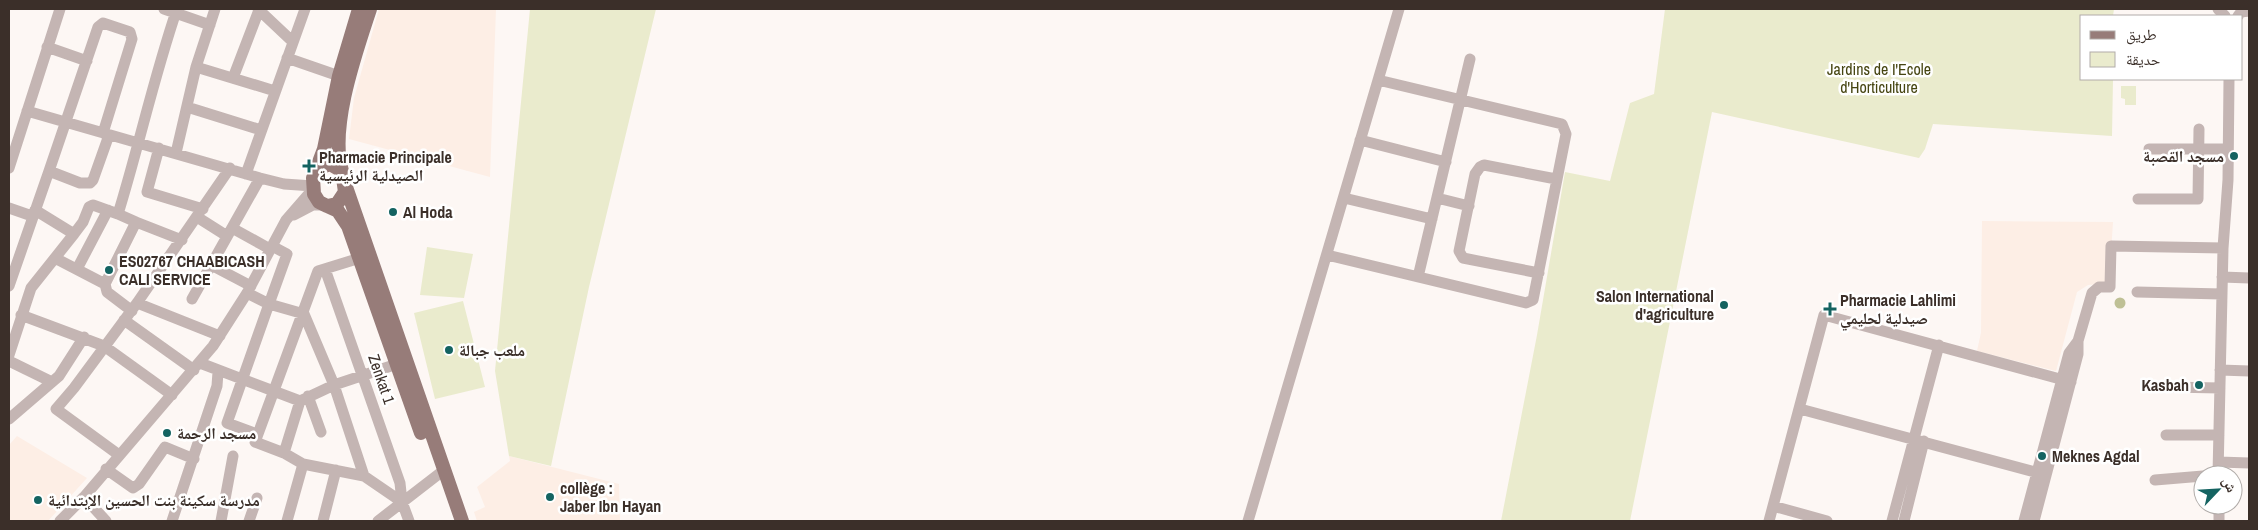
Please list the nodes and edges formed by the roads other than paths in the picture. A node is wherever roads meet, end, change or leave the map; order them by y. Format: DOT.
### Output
graph roads {
  1 [pos="60,9"];
  2 [pos="164,9"];
  3 [pos="215,9"];
  4 [pos="258,9"];
  5 [pos="305,9"];
  6 [pos="359,9"];
  7 [pos="370,9"];
  8 [pos="1399,9"];
  9 [pos="176,11"];
  10 [pos="210,25"];
  11 [pos="293,42"];
  12 [pos="47,48"];
  13 [pos="287,58"];
  14 [pos="1470,59"];
  15 [pos="87,61"];
  16 [pos="196,67"];
  17 [pos="339,76"];
  18 [pos="233,78"];
  19 [pos="1378,80"];
  20 [pos="2229,80"];
  21 [pos="275,91"];
  22 [pos="1461,100"];
  23 [pos="187,107"];
  24 [pos="27,111"];
  25 [pos="67,123"];
  26 [pos="2199,129"];
  27 [pos="261,130"];
  28 [pos="106,134"];
  29 [pos="1360,140"];
  30 [pos="140,142"];
  31 [pos="159,148"];
  32 [pos="2149,149"];
  33 [pos="2198,149"];
  34 [pos="2228,149"];
  35 [pos="176,153"];
  36 [pos="1446,162"];
  37 [pos="9,168"];
  38 [pos="230,168"];
  39 [pos="49,171"];
  40 [pos="246,174"];
  41 [pos="260,178"];
  42 [pos="343,178"];
  43 [pos="314,179"];
  44 [pos="1556,179"];
  45 [pos="284,184"];
  46 [pos="1344,198"];
  47 [pos="1437,198"];
  48 [pos="2138,199"];
  49 [pos="325,205"];
  50 [pos="1469,206"];
  51 [pos="9,208"];
  52 [pos="294,210"];
  53 [pos="113,212"];
  54 [pos="33,213"];
  55 [pos="200,213"];
  56 [pos="1432,219"];
  57 [pos="286,220"];
  58 [pos="136,222"];
  59 [pos="229,232"];
  60 [pos="74,234"];
  61 [pos="182,240"];
  62 [pos="271,247"];
  63 [pos="2223,248"];
  64 [pos="1327,255"];
  65 [pos="55,258"];
  66 [pos="360,258"];
  67 [pos="211,266"];
  68 [pos="77,269"];
  69 [pos="325,269"];
  70 [pos="1538,273"];
  71 [pos="1418,277"];
  72 [pos="2222,277"];
  73 [pos="2249,278"];
  74 [pos="106,284"];
  75 [pos="9,288"];
  76 [pos="249,290"];
  77 [pos="2137,292"];
  78 [pos="2222,294"];
  79 [pos="26,296"];
  80 [pos="192,299"];
  81 [pos="269,304"];
  82 [pos="135,307"];
  83 [pos="304,314"];
  84 [pos="21,315"];
  85 [pos="124,320"];
  86 [pos="13,325"];
  87 [pos="220,336"];
  88 [pos="84,337"];
  89 [pos="1938,344"];
  90 [pos="104,346"];
  91 [pos="9,350"];
  92 [pos="9,361"];
  93 [pos="397,364"];
  94 [pos="197,367"];
  95 [pos="2220,370"];
  96 [pos="2249,371"];
  97 [pos="218,372"];
  98 [pos="364,375"];
  99 [pos="241,380"];
  100 [pos="2067,381"];
  101 [pos="52,382"];
  102 [pos="334,385"];
  103 [pos="2170,387"];
  104 [pos="2220,388"];
  105 [pos="274,391"];
  106 [pos="172,395"];
  107 [pos="304,398"];
  108 [pos="1800,408"];
  109 [pos="9,418"];
  110 [pos="321,432"];
  111 [pos="257,434"];
  112 [pos="2166,434"];
  113 [pos="2219,435"];
  114 [pos="1919,440"];
  115 [pos="284,453"];
  116 [pos="119,455"];
  117 [pos="233,456"];
  118 [pos="194,459"];
  119 [pos="2219,462"];
  120 [pos="2249,463"];
  121 [pos="303,464"];
  122 [pos="2219,465"];
  123 [pos="106,469"];
  124 [pos="336,470"];
  125 [pos="440,473"];
  126 [pos="2042,474"];
  127 [pos="364,476"];
  128 [pos="2193,477"];
  129 [pos="2154,480"];
  130 [pos="84,497"];
  131 [pos="257,498"];
  132 [pos="402,502"];
  133 [pos="1773,506"];
  134 [pos="60,521"];
  135 [pos="106,521"];
  136 [pos="172,521"];
  137 [pos="221,521"];
  138 [pos="249,521"];
  139 [pos="287,521"];
  140 [pos="323,521"];
  141 [pos="378,521"];
  142 [pos="409,521"];
  143 [pos="452,521"];
  144 [pos="462,521"];
  145 [pos="1248,521"];
  146 [pos="1769,521"];
  147 [pos="1826,521"];
  148 [pos="1892,521"];
  149 [pos="1904,521"];
  150 [pos="2024,521"];
  151 [pos="2034,521"];
  1 -- 12 [label="street"];
  2 -- 9 [label="street"];
  3 -- 10 [label="street"];
  4 -- 11 [label="street"];
  4 -- 18 [label="street"];
  5 -- 11 [label="street"];
  6 -- 17 [label="main road"];
  7 -- 42 [label="main road"];
  8 -- 19 [label="street"];
  9 -- 10 [label="street"];
  9 -- 30 [label="street"];
  10 -- 16 [label="street"];
  11 -- 13 [label="street"];
  12 -- 15 [label="street"];
  12 -- 24 [label="street"];
  13 -- 17 [label="street"];
  13 -- 21 [label="street"];
  14 -- 22 [label="street"];
  15 -- 25 [label="street"];
  15 -- 28 [label="street"];
  16 -- 18 [label="street"];
  16 -- 23 [label="street"];
  17 -- 43 [label="main road"];
  18 -- 21 [label="street"];
  19 -- 22 [label="street"];
  19 -- 29 [label="street"];
  20 -- 34 [label="street"];
  21 -- 27 [label="street"];
  22 -- 36 [label="street"];
  22 -- 44 [label="street"];
  23 -- 27 [label="street"];
  23 -- 35 [label="street"];
  24 -- 25 [label="street"];
  24 -- 37 [label="street"];
  25 -- 28 [label="street"];
  25 -- 39 [label="street"];
  26 -- 33 [label="street"];
  27 -- 40 [label="street"];
  28 -- 30 [label="street"];
  28 -- 39 [label="street"];
  29 -- 36 [label="street"];
  29 -- 46 [label="street"];
  30 -- 31 [label="street"];
  30 -- 53 [label="street"];
  31 -- 35 [label="street"];
  31 -- 55 [label="street"];
  32 -- 33 [label="street"];
  33 -- 34 [label="street"];
  33 -- 48 [label="street"];
  34 -- 63 [label="street"];
  35 -- 38 [label="street"];
  36 -- 47 [label="street"];
  38 -- 40 [label="street"];
  38 -- 55 [label="street"];
  39 -- 54 [label="street"];
  40 -- 41 [label="street"];
  41 -- 45 [label="street"];
  41 -- 59 [label="street"];
  42 -- 43 [label="main road"];
  42 -- 49 [label="main road"];
  42 -- 125 [label="main road"];
  43 -- 45 [label="street"];
  43 -- 49 [label="main road"];
  43 -- 52 [label="street"];
  44 -- 50 [label="street"];
  44 -- 70 [label="street"];
  45 -- 52 [label="street"];
  46 -- 56 [label="street"];
  46 -- 64 [label="street"];
  47 -- 50 [label="street"];
  47 -- 56 [label="street"];
  49 -- 57 [label="street"];
  49 -- 66 [label="main road"];
  50 -- 70 [label="street"];
  51 -- 54 [label="street"];
  52 -- 57 [label="street"];
  53 -- 58 [label="street"];
  53 -- 60 [label="street"];
  53 -- 68 [label="street"];
  54 -- 60 [label="street"];
  54 -- 75 [label="street"];
  55 -- 59 [label="street"];
  55 -- 61 [label="street"];
  56 -- 71 [label="street"];
  57 -- 62 [label="street"];
  58 -- 61 [label="street"];
  58 -- 74 [label="street"];
  59 -- 62 [label="street"];
  59 -- 67 [label="street"];
  60 -- 65 [label="street"];
  61 -- 82 [label="street"];
  62 -- 76 [label="street"];
  62 -- 81 [label="street"];
  63 -- 72 [label="street"];
  63 -- 100 [label="street"];
  64 -- 71 [label="street"];
  64 -- 145 [label="street"];
  65 -- 68 [label="street"];
  65 -- 79 [label="street"];
  66 -- 69 [label="street"];
  66 -- 93 [label="main road"];
  67 -- 76 [label="street"];
  67 -- 80 [label="street"];
  68 -- 74 [label="street"];
  69 -- 83 [label="street"];
  69 -- 98 [label="street, Zenkat 1"];
  70 -- 71 [label="street"];
  72 -- 73 [label="street"];
  72 -- 78 [label="street"];
  74 -- 82 [label="street"];
  75 -- 79 [label="street"];
  76 -- 81 [label="street"];
  76 -- 87 [label="street"];
  77 -- 78 [label="street"];
  78 -- 95 [label="street"];
  79 -- 84 [label="street"];
  81 -- 83 [label="street"];
  81 -- 99 [label="street"];
  82 -- 85 [label="street"];
  82 -- 87 [label="street"];
  83 -- 102 [label="street"];
  83 -- 105 [label="street"];
  84 -- 86 [label="street"];
  84 -- 88 [label="street"];
  85 -- 90 [label="street"];
  85 -- 94 [label="street"];
  86 -- 91 [label="street"];
  87 -- 94 [label="street"];
  88 -- 90 [label="street"];
  88 -- 101 [label="street"];
  89 -- 100 [label="street"];
  89 -- 108 [label="street"];
  89 -- 114 [label="street"];
  90 -- 106 [label="street"];
  90 -- 116 [label="street"];
  92 -- 101 [label="street"];
  93 -- 98 [label="street"];
  93 -- 125 [label="main road"];
  94 -- 97 [label="street"];
  94 -- 106 [label="street"];
  95 -- 96 [label="street"];
  95 -- 104 [label="street"];
  97 -- 99 [label="street"];
  97 -- 118 [label="street"];
  98 -- 102 [label="street"];
  98 -- 132 [label="street, Zenkat 1"];
  99 -- 105 [label="street"];
  99 -- 111 [label="street"];
  100 -- 126 [label="street"];
  101 -- 109 [label="street"];
  102 -- 107 [label="street"];
  102 -- 127 [label="street"];
  103 -- 104 [label="street"];
  104 -- 113 [label="street"];
  105 -- 107 [label="street"];
  105 -- 111 [label="street"];
  106 -- 116 [label="street"];
  107 -- 110 [label="street"];
  107 -- 115 [label="street"];
  108 -- 114 [label="street"];
  108 -- 133 [label="street"];
  111 -- 115 [label="street"];
  112 -- 113 [label="street"];
  113 -- 119 [label="street"];
  114 -- 126 [label="street"];
  114 -- 148 [label="street"];
  114 -- 149 [label="street"];
  115 -- 121 [label="street"];
  116 -- 123 [label="street"];
  117 -- 137 [label="street"];
  118 -- 123 [label="street"];
  118 -- 136 [label="street"];
  119 -- 120 [label="street"];
  119 -- 122 [label="street"];
  121 -- 124 [label="street"];
  121 -- 139 [label="street"];
  123 -- 130 [label="street"];
  124 -- 127 [label="street"];
  124 -- 140 [label="street"];
  125 -- 132 [label="street"];
  125 -- 143 [label="main road"];
  125 -- 144 [label="main road"];
  126 -- 150 [label="street"];
  126 -- 151 [label="street"];
  127 -- 132 [label="street"];
  128 -- 129 [label="street"];
  130 -- 134 [label="street"];
  130 -- 135 [label="street"];
  131 -- 138 [label="street"];
  132 -- 141 [label="street"];
  132 -- 142 [label="street, Zenkat 1"];
  133 -- 146 [label="street"];
  133 -- 147 [label="street"];
}
